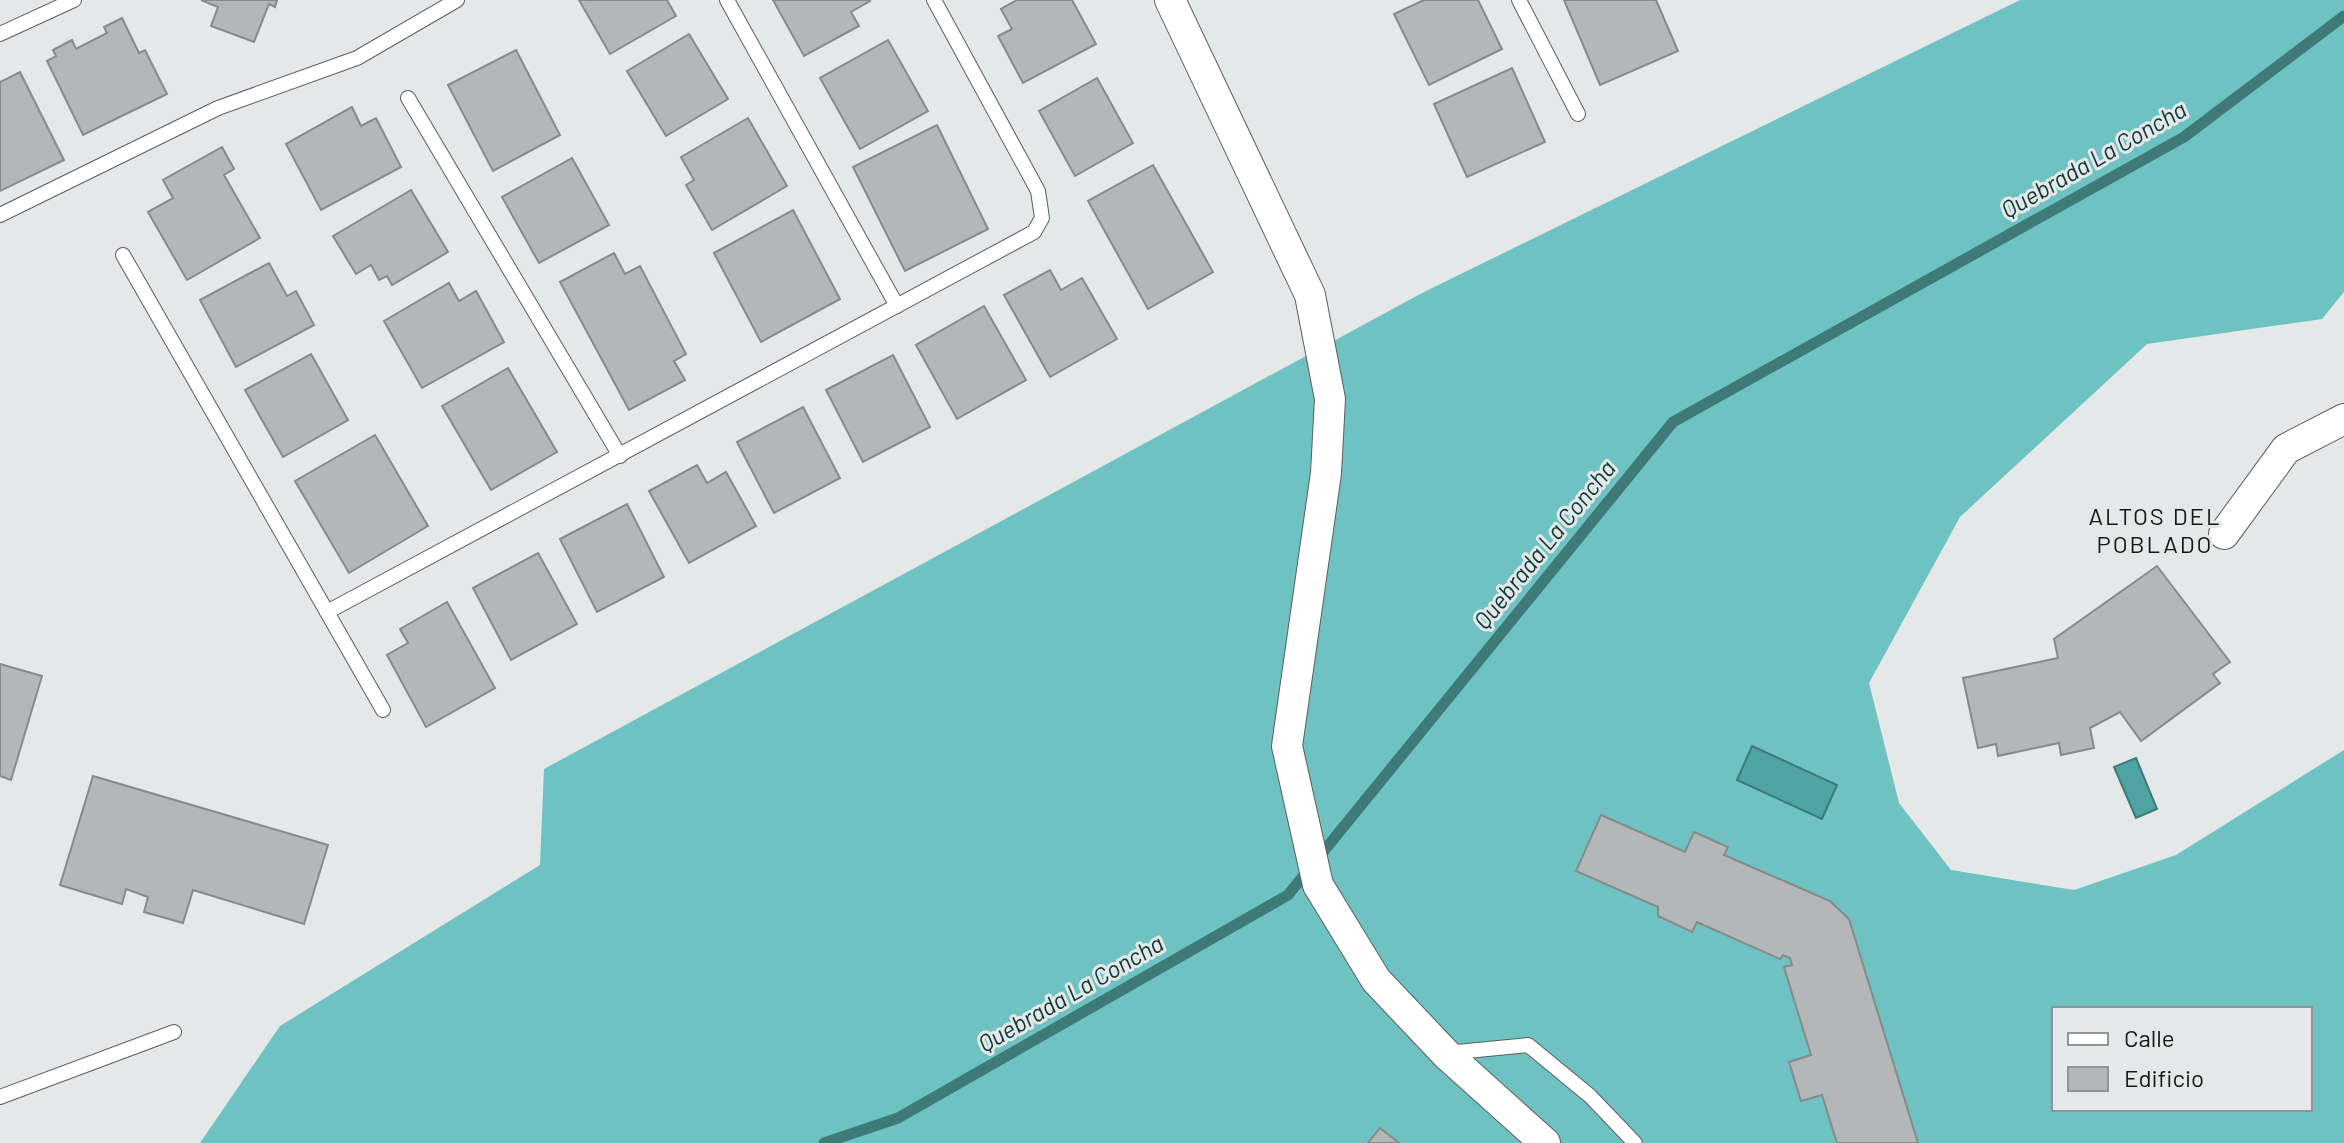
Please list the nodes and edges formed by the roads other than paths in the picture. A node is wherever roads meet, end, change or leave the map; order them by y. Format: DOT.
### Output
graph roads {
  1 [pos="74,0"];
  2 [pos="457,0"];
  3 [pos="727,0"];
  4 [pos="934,0"];
  5 [pos="1170,0"];
  6 [pos="1519,0"];
  7 [pos="0,34"];
  8 [pos="408,98"];
  9 [pos="1578,114"];
  10 [pos="0,215"];
  11 [pos="123,255"];
  12 [pos="897,306"];
  13 [pos="2344,419"];
  14 [pos="620,456"];
  15 [pos="2224,534"];
  16 [pos="327,612"];
  17 [pos="383,710"];
  18 [pos="174,1032"];
  19 [pos="1446,1054"];
  20 [pos="0,1097"];
  21 [pos="1545,1143"];
  22 [pos="1635,1143"];
  1 -- 7 [label="lane"];
  2 -- 10 [label="lane"];
  3 -- 12 [label="lane"];
  4 -- 12 [label="lane"];
  5 -- 19 [label="street"];
  6 -- 9 [label="lane"];
  8 -- 14 [label="lane"];
  11 -- 16 [label="lane"];
  12 -- 14 [label="lane"];
  13 -- 15 [label="street"];
  14 -- 16 [label="lane"];
  16 -- 17 [label="lane"];
  18 -- 20 [label="lane"];
  19 -- 21 [label="street"];
  19 -- 22 [label="lane"];
}
